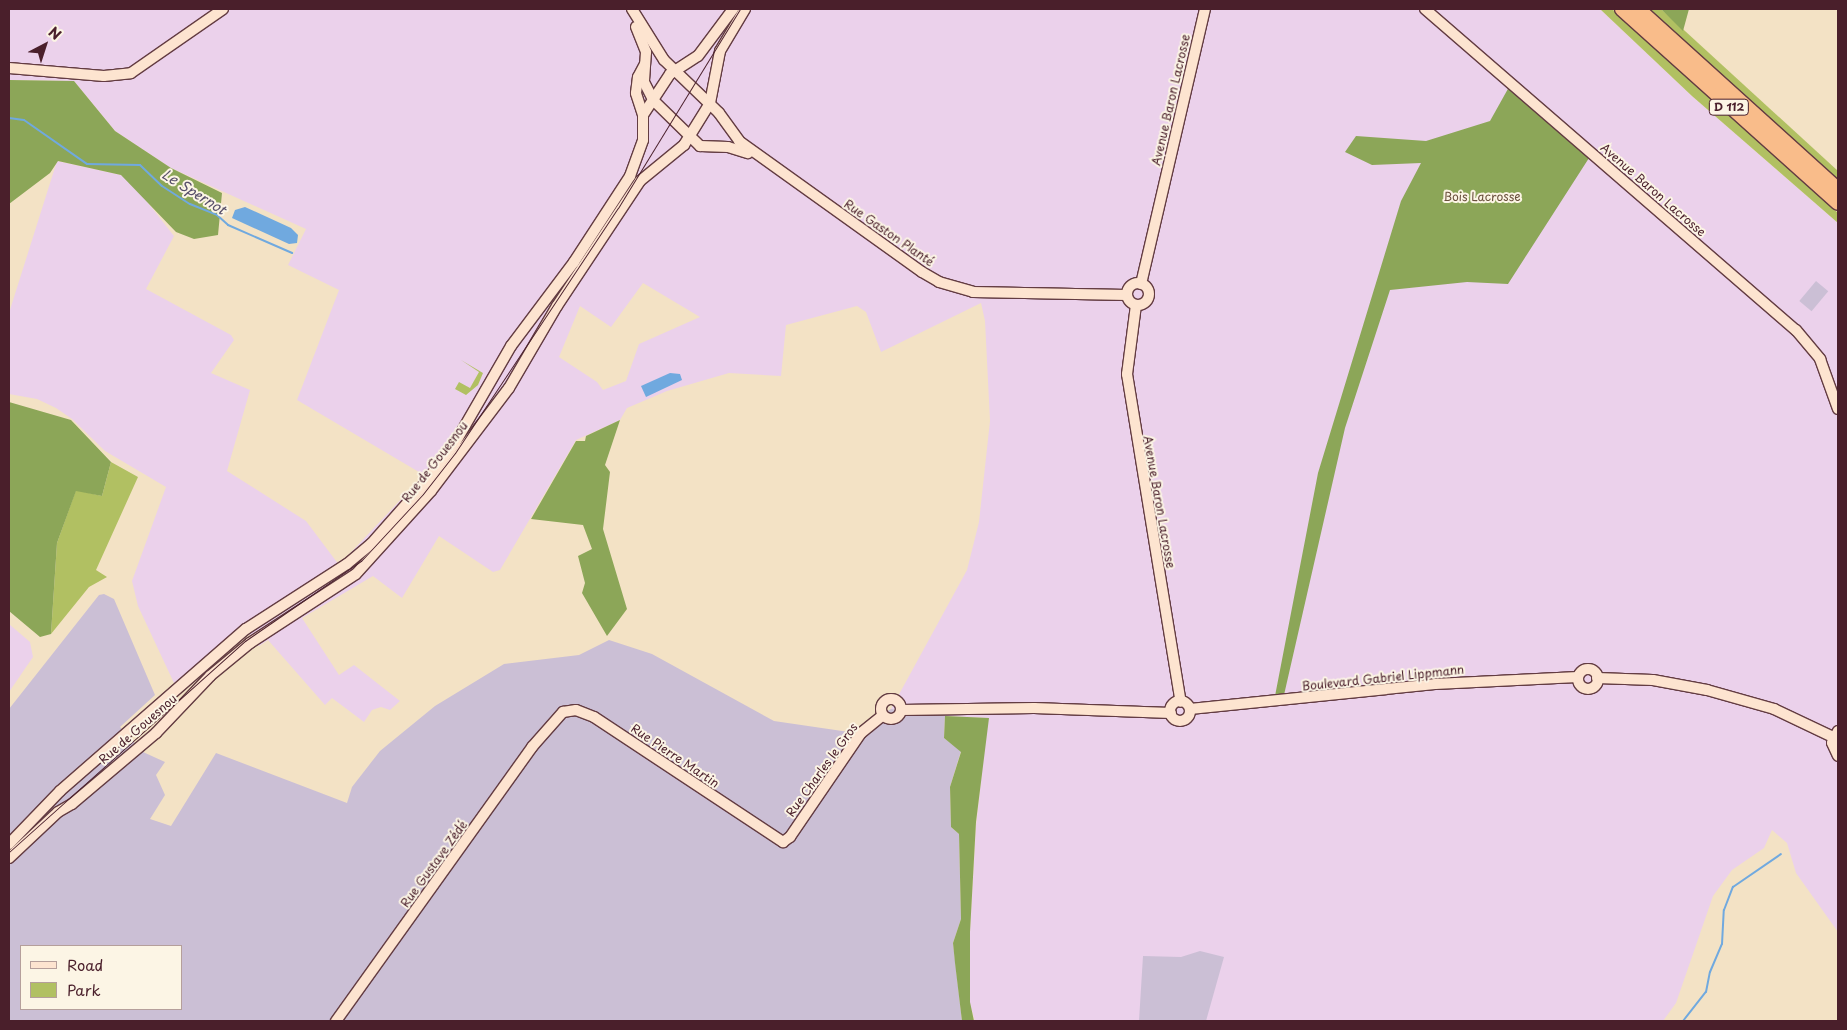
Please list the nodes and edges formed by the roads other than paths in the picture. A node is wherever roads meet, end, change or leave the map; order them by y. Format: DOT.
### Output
graph roads {
  1 [pos="224,9"];
  2 [pos="627,9"];
  3 [pos="632,9"];
  4 [pos="733,9"];
  5 [pos="745,9"];
  6 [pos="1204,9"];
  7 [pos="1425,9"];
  8 [pos="1622,9"];
  9 [pos="1638,9"];
  10 [pos="645,64"];
  11 [pos="9,68"];
  12 [pos="674,71"];
  13 [pos="653,100"];
  14 [pos="710,103"];
  15 [pos="643,115"];
  16 [pos="690,136"];
  17 [pos="769,164"];
  18 [pos="1838,190"];
  19 [pos="1838,203"];
  20 [pos="1141,284"];
  21 [pos="1127,295"];
  22 [pos="1136,305"];
  23 [pos="1838,409"];
  24 [pos="1181,702"];
  25 [pos="1190,709"];
  26 [pos="901,710"];
  27 [pos="1171,713"];
  28 [pos="883,715"];
  29 [pos="553,722"];
  30 [pos="1836,734"];
  31 [pos="1838,756"];
  32 [pos="782,842"];
  33 [pos="9,844"];
  34 [pos="9,858"];
  35 [pos="336,1021"];
  1 -- 11 [label="street"];
  2 -- 10 [label="street"];
  3 -- 12 [label="street, Rue Gaston Planté"];
  4 -- 12 [label="street"];
  5 -- 14 [label="street, Rue de Gouesnou"];
  6 -- 20 [label="street, Avenue Baron Lacrosse"];
  7 -- 23 [label="street, Avenue Baron Lacrosse"];
  8 -- 19 [label="highway, D 112"];
  9 -- 18 [label="highway, D 112"];
  10 -- 13 [label="street"];
  10 -- 15 [label="street, Rue de Gouesnou"];
  12 -- 13 [label="street"];
  12 -- 14 [label="street, Rue Gaston Planté"];
  13 -- 15 [label="street"];
  13 -- 16 [label="street, Rue Gaston Planté"];
  14 -- 16 [label="street, Rue de Gouesnou"];
  14 -- 17 [label="street, Rue Gaston Planté"];
  15 -- 33 [label="street, Rue de Gouesnou"];
  16 -- 17 [label="street, Rue Gaston Planté"];
  16 -- 34 [label="street, Rue de Gouesnou"];
  17 -- 21 [label="street, Rue Gaston Planté"];
  20 -- 21 [label="street"];
  20 -- 22 [label="street"];
  21 -- 22 [label="street"];
  22 -- 24 [label="street, Avenue Baron Lacrosse"];
  24 -- 25 [label="street"];
  24 -- 27 [label="street"];
  25 -- 27 [label="street"];
  25 -- 30 [label="street, Boulevard Gabriel Lippmann"];
  26 -- 27 [label="street"];
  26 -- 28 [label="street"];
  26 -- 28 [label="street"];
  28 -- 32 [label="street, Rue Charles le Gros"];
  29 -- 32 [label="street, Rue Pierre Martin"];
  29 -- 35 [label="street, Rue Gustave Zédé"];
  30 -- 31 [label="street"];
}
